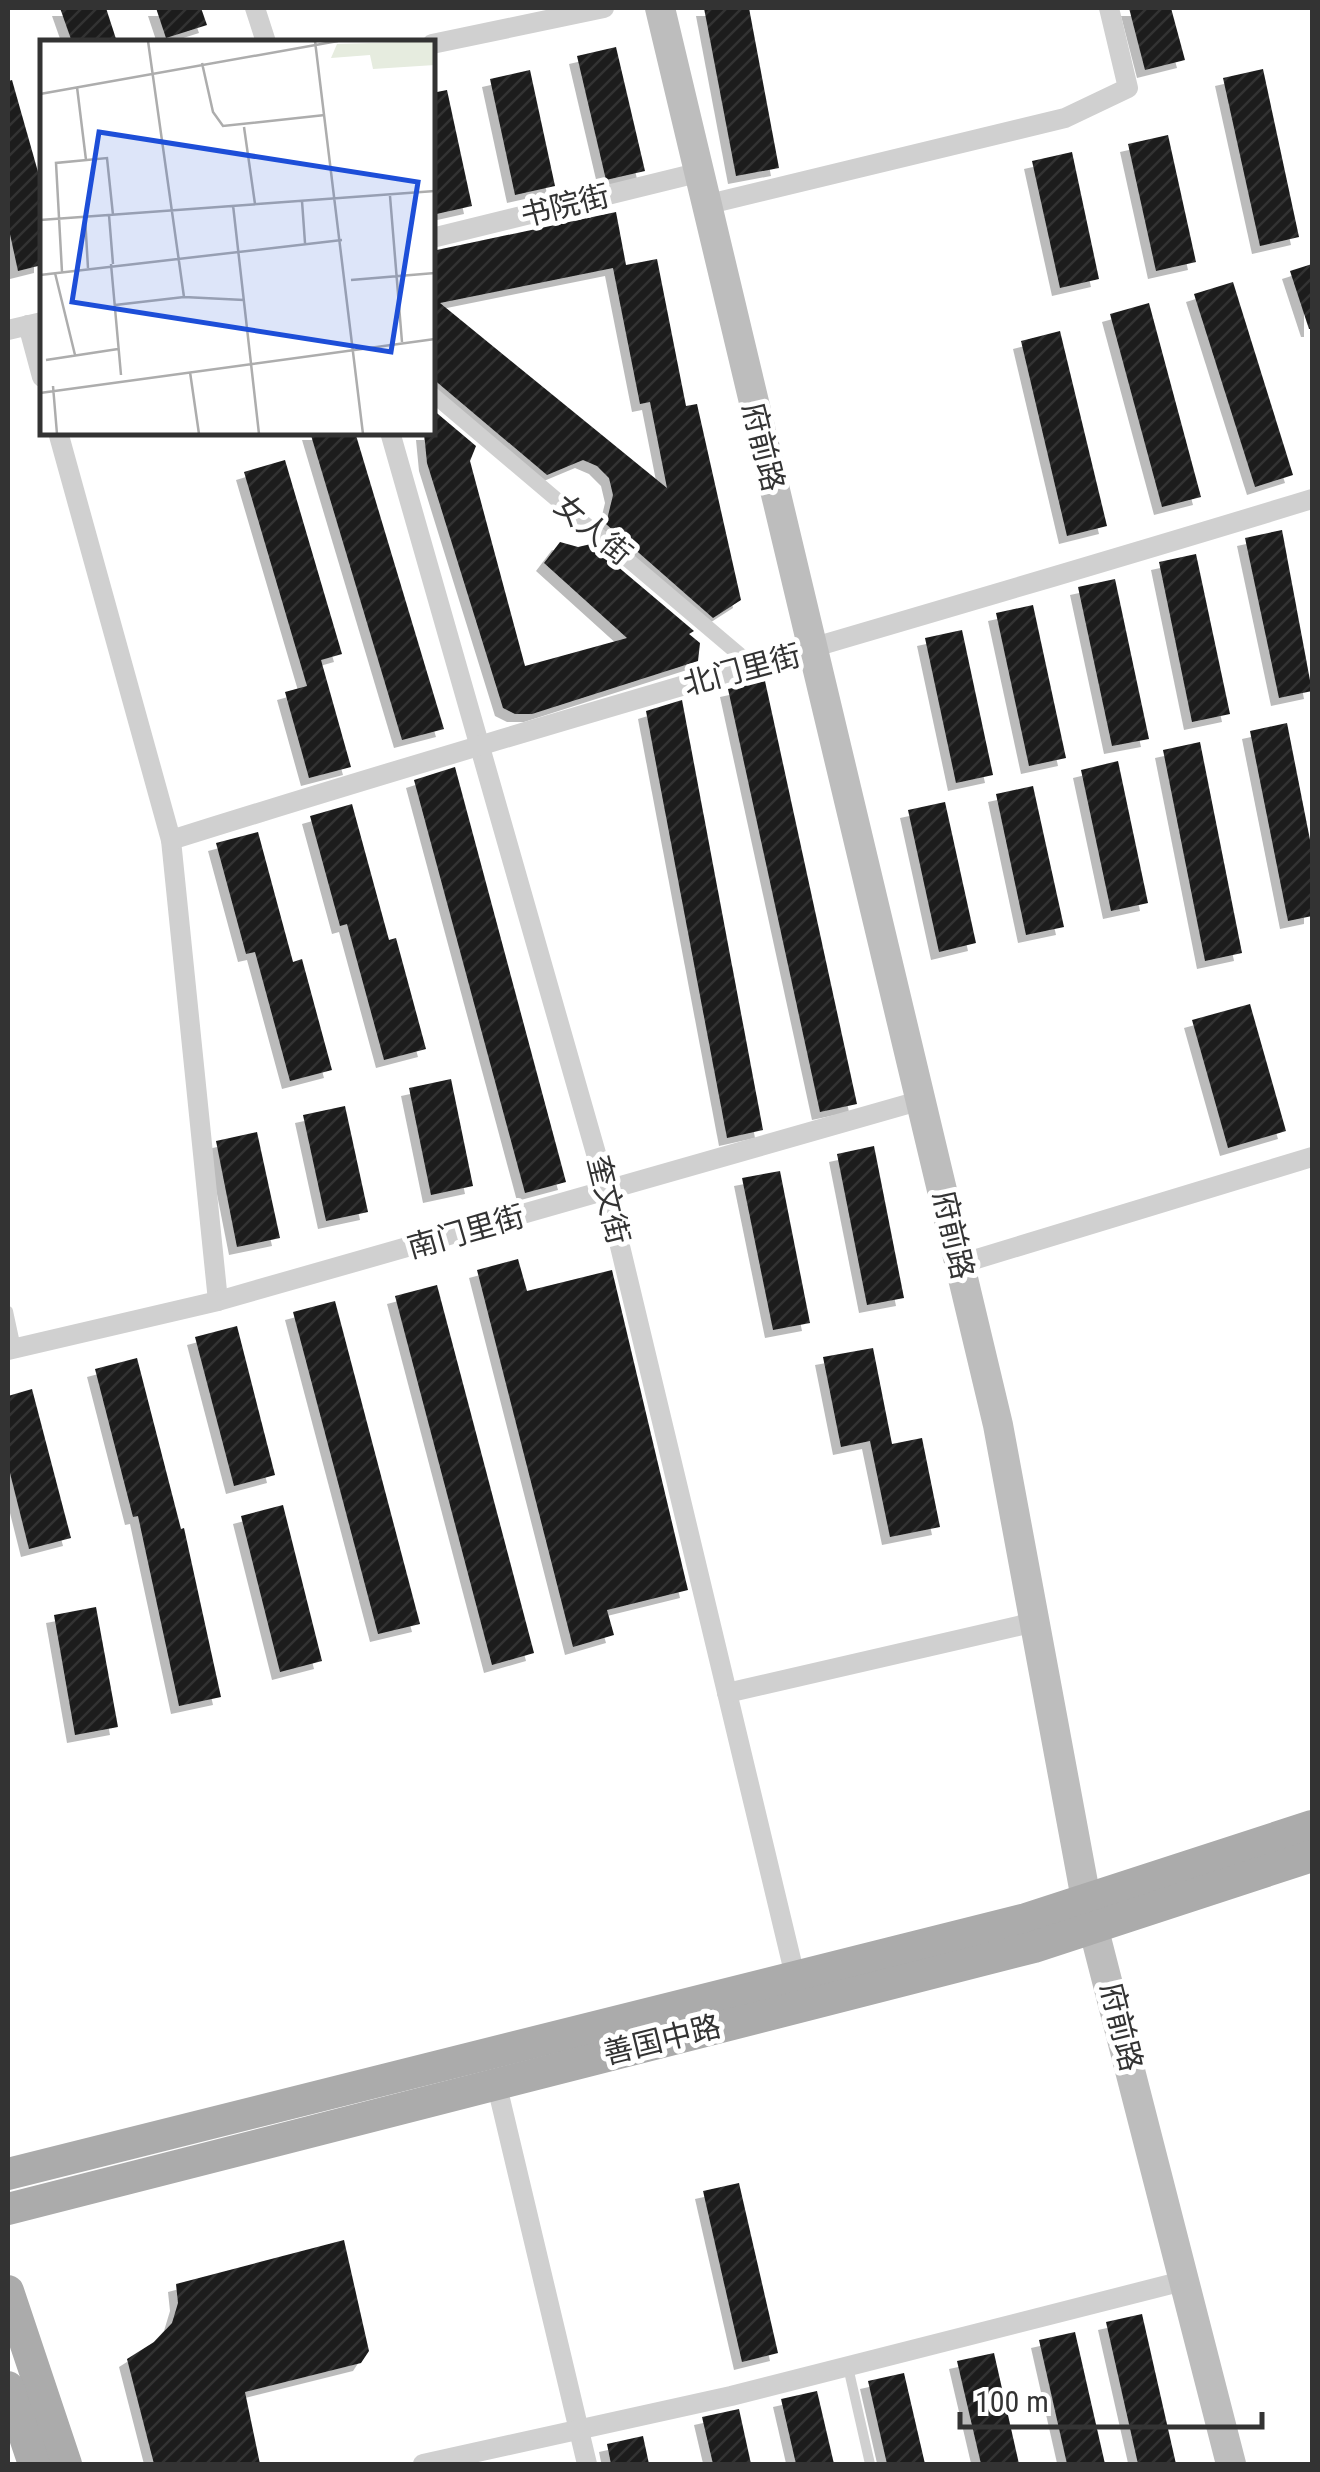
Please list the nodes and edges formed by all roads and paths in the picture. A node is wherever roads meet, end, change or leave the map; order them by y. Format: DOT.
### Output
graph roads {
  1 [pos="254,8"];
  2 [pos="604,8"];
  3 [pos="660,8"];
  4 [pos="1109,8"];
  5 [pos="265,40"];
  6 [pos="435,43"];
  7 [pos="697,173"];
  8 [pos="705,206"];
  9 [pos="435,237"];
  10 [pos="26,326"];
  11 [pos="40,372"];
  12 [pos="435,397"];
  13 [pos="59,435"];
  14 [pos="391,435"];
  15 [pos="1312,499"];
  16 [pos="812,651"];
  17 [pos="753,666"];
  18 [pos="481,743"];
  19 [pos="171,840"];
  20 [pos="922,1100"];
  21 [pos="1312,1156"];
  22 [pos="607,1192"];
  23 [pos="960,1264"];
  24 [pos="218,1302"];
  25 [pos="8,1310"];
  26 [pos="12,1350"];
  27 [pos="1035,1622"];
  28 [pos="727,1693"];
  29 [pos="1312,1826"];
  30 [pos="1312,1856"];
  31 [pos="1091,1912"];
  32 [pos="795,1976"];
  33 [pos="496,2082"];
  34 [pos="8,2174"];
  35 [pos="8,2208"];
  36 [pos="1183,2280"];
  37 [pos="8,2291"];
  38 [pos="848,2366"];
  39 [pos="8,2387"];
  40 [pos="578,2430"];
  41 [pos="34,2464"];
  42 [pos="66,2464"];
  43 [pos="423,2464"];
  44 [pos="587,2464"];
  45 [pos="870,2464"];
  46 [pos="1231,2464"];
  1 -- 5 [label="street"];
  2 -- 6 [label="street"];
  3 -- 7 [label="main road, 府前路"];
  4 -- 8 [label="street"];
  7 -- 8 [label="main road, 府前路"];
  7 -- 9 [label="street, 书院街"];
  8 -- 16 [label="main road, 府前路"];
  10 -- 11 [label="street"];
  12 -- 17 [label="street, 女人街"];
  13 -- 19 [label="street"];
  14 -- 18 [label="street, 奎文街"];
  15 -- 16 [label="street, 北门里街"];
  16 -- 17 [label="street, 北门里街"];
  16 -- 20 [label="main road, 府前路"];
  17 -- 18 [label="street, 北门里街"];
  18 -- 19 [label="street, 北门里街"];
  18 -- 22 [label="street, 奎文街"];
  19 -- 24 [label="street"];
  20 -- 22 [label="street, 南门里街"];
  20 -- 23 [label="main road, 府前路"];
  21 -- 23 [label="street"];
  22 -- 24 [label="street, 南门里街"];
  22 -- 28 [label="street, 奎文街"];
  23 -- 27 [label="main road, 府前路"];
  24 -- 26 [label="street, 南门里街"];
  25 -- 26 [label="lane"];
  27 -- 28 [label="street"];
  27 -- 31 [label="main road, 府前路"];
  28 -- 32 [label="street, 奎文街"];
  29 -- 31 [label="main road, 善国中路"];
  30 -- 31 [label="main road, 善国中路"];
  31 -- 32 [label="main road, 善国中路"];
  31 -- 33 [label="main road, 善国中路"];
  31 -- 36 [label="main road, 府前路"];
  32 -- 34 [label="main road, 善国中路"];
  33 -- 35 [label="main road, 善国中路"];
  33 -- 40 [label="street"];
  36 -- 38 [label="street"];
  36 -- 46 [label="main road, 府前路"];
  37 -- 42 [label="main road"];
  38 -- 40 [label="street"];
  38 -- 45 [label="lane"];
  39 -- 41 [label="main road"];
  40 -- 43 [label="street"];
  40 -- 44 [label="street"];
}
